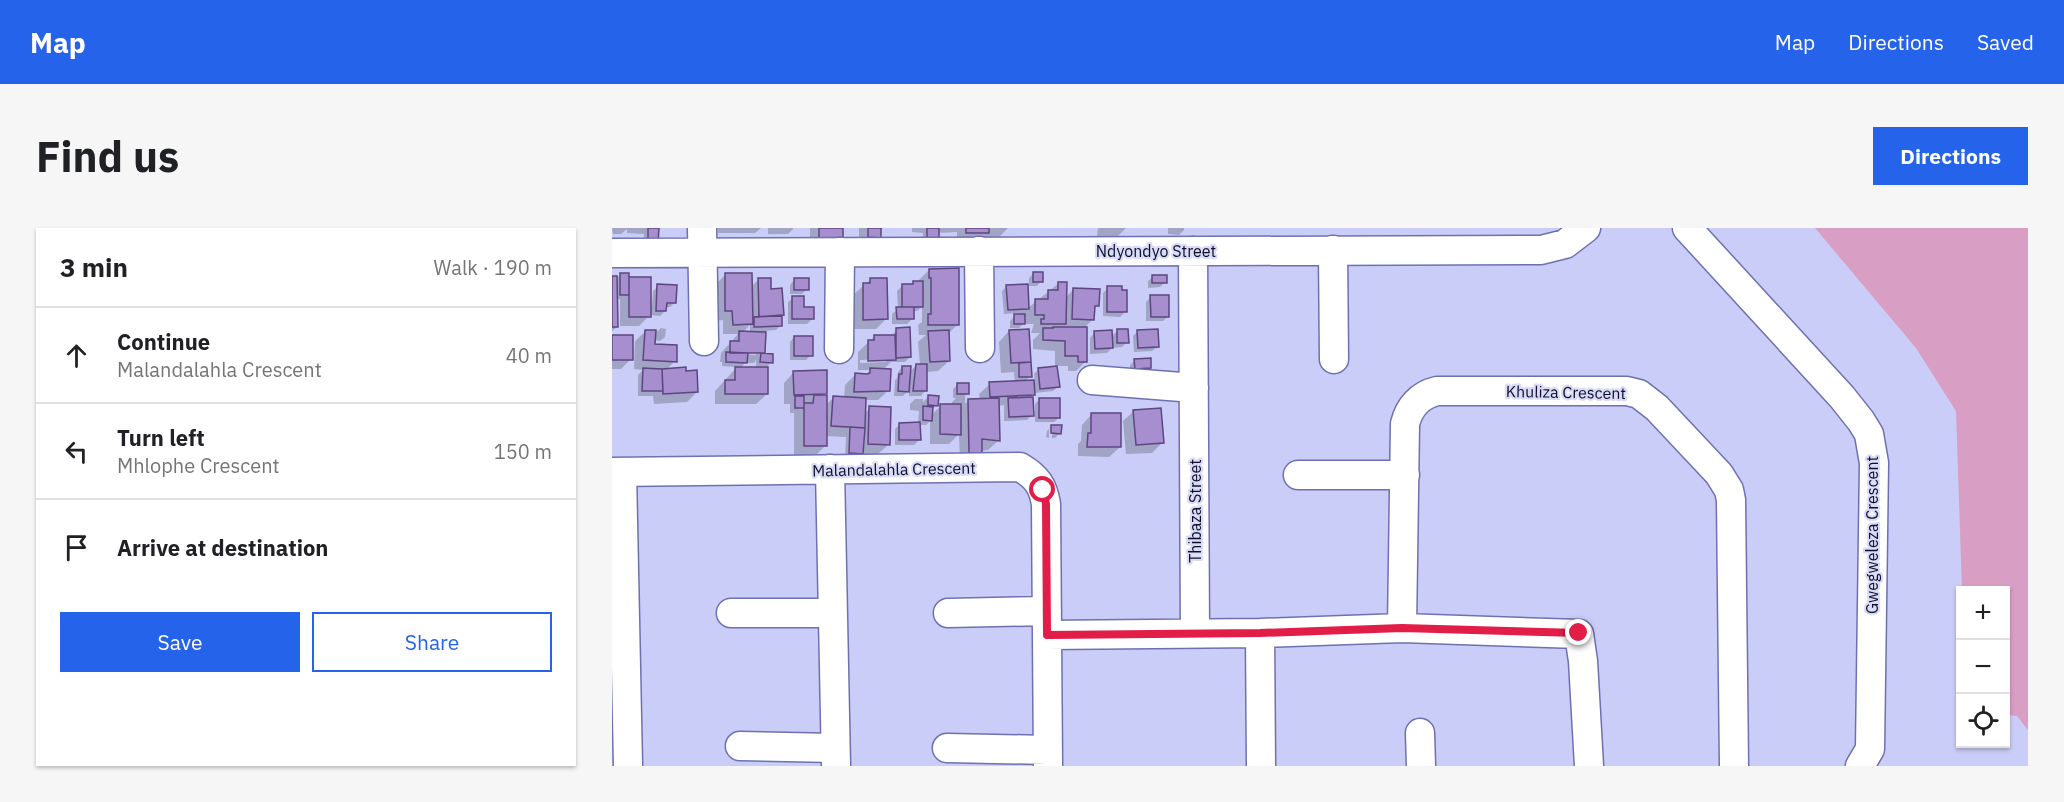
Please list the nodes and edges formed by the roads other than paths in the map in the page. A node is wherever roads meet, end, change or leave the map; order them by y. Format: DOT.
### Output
graph roads {
  1 [pos="1586,228"];
  2 [pos="1687,228"];
  3 [pos="702,240"];
  4 [pos="1199,243"];
  5 [pos="1333,250"];
  6 [pos="979,251"];
  7 [pos="840,252"];
  8 [pos="612,253"];
  9 [pos="704,341"];
  10 [pos="980,348"];
  11 [pos="839,350"];
  12 [pos="1334,359"];
  13 [pos="1092,380"];
  14 [pos="1194,388"];
  15 [pos="830,469"];
  16 [pos="617,472"];
  17 [pos="1298,475"];
  18 [pos="1405,475"];
  19 [pos="618,610"];
  20 [pos="731,612"];
  21 [pos="833,613"];
  22 [pos="948,613"];
  23 [pos="1047,623"];
  24 [pos="1402,628"];
  25 [pos="1195,633"];
  26 [pos="1260,633"];
  27 [pos="1420,733"];
  28 [pos="740,746"];
  29 [pos="947,748"];
  30 [pos="622,754"];
  31 [pos="836,757"];
  32 [pos="1048,758"];
  33 [pos="1261,766"];
  34 [pos="1421,766"];
  35 [pos="1588,766"];
  36 [pos="1734,766"];
  37 [pos="1860,766"];
  1 -- 5 [label="street, Ndyondyo Street"];
  2 -- 37 [label="street, Gwegweleza Crescent"];
  3 -- 7 [label="street, Ndyondyo Street"];
  3 -- 8 [label="street, Ndyondyo Street"];
  3 -- 9 [label="street"];
  4 -- 5 [label="street, Ndyondyo Street"];
  4 -- 6 [label="street, Ndyondyo Street"];
  4 -- 14 [label="street, Thibaza Street"];
  5 -- 12 [label="street"];
  6 -- 7 [label="street, Ndyondyo Street"];
  6 -- 10 [label="street"];
  7 -- 11 [label="street"];
  13 -- 14 [label="street"];
  14 -- 25 [label="street, Thibaza Street"];
  15 -- 16 [label="street, Malandalahla Crescent"];
  15 -- 21 [label="street"];
  15 -- 23 [label="street, Malandalahla Crescent"];
  16 -- 19 [label="street"];
  17 -- 18 [label="street"];
  18 -- 24 [label="street, Khuliza Crescent"];
  18 -- 36 [label="street, Khuliza Crescent"];
  19 -- 30 [label="street"];
  20 -- 21 [label="street"];
  21 -- 31 [label="street"];
  22 -- 23 [label="street"];
  23 -- 25 [label="street"];
  23 -- 32 [label="street, Malandalahla Crescent"];
  24 -- 26 [label="street"];
  24 -- 35 [label="street"];
  25 -- 26 [label="street"];
  26 -- 33 [label="street"];
  27 -- 34 [label="street"];
  28 -- 31 [label="street"];
  29 -- 32 [label="street, Malandalahla Crescent"];
}
